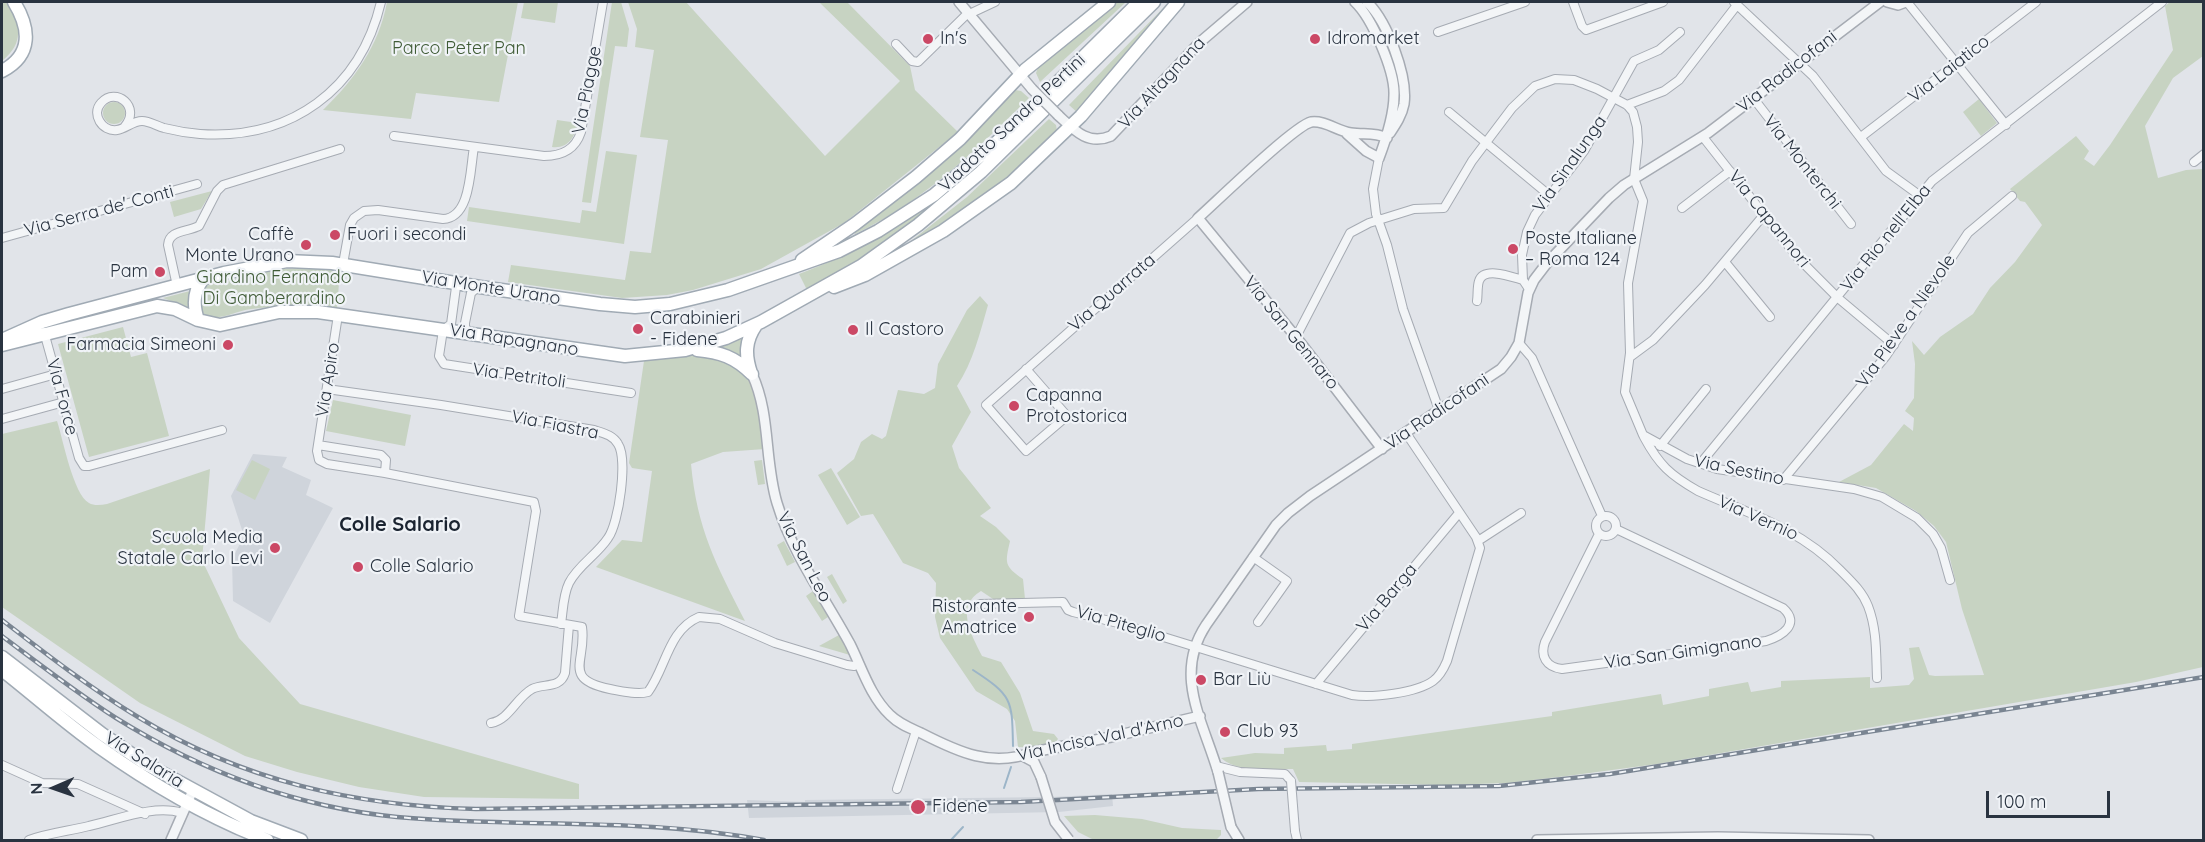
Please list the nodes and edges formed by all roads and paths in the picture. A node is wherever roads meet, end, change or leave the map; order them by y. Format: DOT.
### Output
graph roads {
  1 [pos="15,2"];
  2 [pos="381,2"];
  3 [pos="603,2"];
  4 [pos="959,2"];
  5 [pos="995,2"];
  6 [pos="1109,2"];
  7 [pos="1138,2"];
  8 [pos="1154,2"];
  9 [pos="1178,2"];
  10 [pos="1247,2"];
  11 [pos="1354,2"];
  12 [pos="1367,2"];
  13 [pos="1526,2"];
  14 [pos="1573,2"];
  15 [pos="1663,2"];
  16 [pos="1880,2"];
  17 [pos="1887,2"];
  18 [pos="1907,2"];
  19 [pos="2036,2"];
  20 [pos="2162,2"];
  21 [pos="1736,3"];
  22 [pos="970,13"];
  23 [pos="1438,32"];
  24 [pos="1680,32"];
  25 [pos="896,44"];
  26 [pos="1800,63"];
  27 [pos="1955,63"];
  28 [pos="2,71"];
  29 [pos="1020,75"];
  30 [pos="1398,79"];
  31 [pos="1615,98"];
  32 [pos="1754,99"];
  33 [pos="1627,105"];
  34 [pos="129,106"];
  35 [pos="1449,112"];
  36 [pos="143,121"];
  37 [pos="2006,125"];
  38 [pos="125,126"];
  39 [pos="1071,127"];
  40 [pos="1345,132"];
  41 [pos="394,136"];
  42 [pos="1703,137"];
  43 [pos="1861,137"];
  44 [pos="1387,138"];
  45 [pos="1486,142"];
  46 [pos="474,147"];
  47 [pos="340,148"];
  48 [pos="2204,154"];
  49 [pos="1379,158"];
  50 [pos="2194,162"];
  51 [pos="1730,171"];
  52 [pos="1634,179"];
  53 [pos="197,184"];
  54 [pos="1549,195"];
  55 [pos="1919,195"];
  56 [pos="2012,196"];
  57 [pos="1682,208"];
  58 [pos="1763,216"];
  59 [pos="1198,218"];
  60 [pos="1378,220"];
  61 [pos="1851,224"];
  62 [pos="2,238"];
  63 [pos="1725,262"];
  64 [pos="343,264"];
  65 [pos="777,274"];
  66 [pos="203,279"];
  67 [pos="1524,280"];
  68 [pos="452,282"];
  69 [pos="177,286"];
  70 [pos="478,287"];
  71 [pos="1529,289"];
  72 [pos="818,291"];
  73 [pos="1838,298"];
  74 [pos="1477,301"];
  75 [pos="338,315"];
  76 [pos="1770,316"];
  77 [pos="198,320"];
  78 [pos="756,325"];
  79 [pos="44,328"];
  80 [pos="443,330"];
  81 [pos="470,334"];
  82 [pos="1296,337"];
  83 [pos="2,340"];
  84 [pos="1519,343"];
  85 [pos="2,345"];
  86 [pos="1894,345"];
  87 [pos="685,350"];
  88 [pos="1630,357"];
  89 [pos="1023,372"];
  90 [pos="56,374"];
  91 [pos="752,374"];
  92 [pos="2,389"];
  93 [pos="327,389"];
  94 [pos="1707,389"];
  95 [pos="631,393"];
  96 [pos="64,402"];
  97 [pos="1439,410"];
  98 [pos="2,419"];
  99 [pos="222,430"];
  100 [pos="1406,433"];
  101 [pos="1643,435"];
  102 [pos="318,445"];
  103 [pos="1660,446"];
  104 [pos="1382,449"];
  105 [pos="1700,464"];
  106 [pos="385,473"];
  107 [pos="1783,480"];
  108 [pos="1459,513"];
  109 [pos="1521,513"];
  110 [pos="1602,516"];
  111 [pos="1616,529"];
  112 [pos="1599,534"];
  113 [pos="1478,541"];
  114 [pos="1253,557"];
  115 [pos="1950,580"];
  116 [pos="980,604"];
  117 [pos="1258,622"];
  118 [pos="565,624"];
  119 [pos="1194,645"];
  120 [pos="2,657"];
  121 [pos="859,664"];
  122 [pos="2,670"];
  123 [pos="1877,678"];
  124 [pos="1316,684"];
  125 [pos="1200,716"];
  126 [pos="491,723"];
  127 [pos="916,731"];
  128 [pos="1023,756"];
  129 [pos="2,765"];
  130 [pos="1217,769"];
  131 [pos="897,789"];
  132 [pos="187,802"];
  133 [pos="145,813"];
  134 [pos="1232,837"];
  135 [pos="29,840"];
  136 [pos="171,840"];
  137 [pos="267,840"];
  138 [pos="301,840"];
  139 [pos="1069,840"];
  140 [pos="1297,840"];
  141 [pos="1537,840"];
  142 [pos="1869,840"];
  1 -- 28 [label="main road"];
  2 -- 36 [label="street"];
  3 -- 46 [label="street, Via Piagge"];
  4 -- 22 [label="street, Via Altagnana"];
  5 -- 22 [label="street"];
  6 -- 29 [label="main road"];
  7 -- 65 [label="main road, Viadotto Sandro Pertini"];
  8 -- 72 [label="main road, Viadotto Sandro Pertini"];
  9 -- 39 [label="main road"];
  10 -- 39 [label="street, Via Altagnana"];
  11 -- 30 [label="street"];
  12 -- 30 [label="street"];
  13 -- 23 [label="street"];
  14 -- 15 [label="street"];
  16 -- 26 [label="street, Via Radicofani"];
  17 -- 18 [label="street"];
  18 -- 27 [label="street"];
  19 -- 27 [label="street, Via Laiatico"];
  20 -- 37 [label="street, Via Rio nell'Elba"];
  21 -- 26 [label="street"];
  21 -- 33 [label="street"];
  22 -- 25 [label="street"];
  22 -- 29 [label="street, Via Altagnana"];
  24 -- 31 [label="street, Via Sinalunga"];
  26 -- 32 [label="street, Via Radicofani"];
  26 -- 43 [label="street"];
  27 -- 37 [label="street"];
  27 -- 43 [label="street, Via Laiatico"];
  29 -- 39 [label="street, Via Altagnana, bridge"];
  29 -- 65 [label="main road"];
  30 -- 44 [label="street"];
  30 -- 44 [label="street"];
  31 -- 33 [label="street"];
  31 -- 45 [label="street"];
  31 -- 54 [label="street, Via Sinalunga"];
  32 -- 42 [label="street, Via Radicofani"];
  32 -- 61 [label="street, Via Monterchi"];
  33 -- 52 [label="street"];
  34 -- 36 [label="street"];
  34 -- 38 [label="street"];
  34 -- 38 [label="street"];
  35 -- 45 [label="street"];
  36 -- 38 [label="street"];
  37 -- 55 [label="street, Via Rio nell'Elba"];
  39 -- 72 [label="main road"];
  40 -- 44 [label="street"];
  40 -- 49 [label="street"];
  40 -- 59 [label="street"];
  41 -- 46 [label="street, Via Piagge"];
  42 -- 51 [label="street, Via Capannori"];
  42 -- 52 [label="street, Via Radicofani"];
  43 -- 55 [label="street"];
  44 -- 49 [label="street"];
  45 -- 54 [label="street"];
  45 -- 60 [label="street"];
  46 -- 64 [label="street"];
  47 -- 69 [label="street"];
  48 -- 50 [label="street"];
  49 -- 60 [label="street"];
  51 -- 57 [label="street"];
  51 -- 58 [label="street, Via Capannori"];
  52 -- 71 [label="street, Via Radicofani"];
  52 -- 88 [label="street"];
  53 -- 62 [label="street, Via Serra de' Conti"];
  54 -- 67 [label="street, Via Sinalunga"];
  55 -- 73 [label="street, Via Rio nell'Elba"];
  56 -- 86 [label="street, Via Pieve a Nievole"];
  58 -- 63 [label="street"];
  58 -- 73 [label="street, Via Capannori"];
  59 -- 82 [label="street, Via San Gennaro"];
  59 -- 89 [label="street, Via Quarrata"];
  60 -- 82 [label="street"];
  60 -- 97 [label="street"];
  63 -- 76 [label="street"];
  63 -- 88 [label="street"];
  64 -- 66 [label="main road, Via Monte Urano"];
  64 -- 68 [label="main road, Via Monte Urano"];
  65 -- 70 [label="main road, Via Monte Urano"];
  66 -- 69 [label="main road, Via Monte Urano"];
  66 -- 77 [label="main road"];
  67 -- 71 [label="street, Via Sinalunga"];
  67 -- 74 [label="street"];
  68 -- 70 [label="main road, Via Monte Urano"];
  68 -- 80 [label="street"];
  69 -- 79 [label="main road, Via Monte Urano"];
  70 -- 81 [label="street"];
  71 -- 84 [label="street, Via Radicofani"];
  72 -- 78 [label="main road, Via Rapagnano"];
  73 -- 86 [label="street, Via Capannori"];
  73 -- 105 [label="street, Via Rio nell'Elba"];
  75 -- 77 [label="main road, Via Rapagnano"];
  75 -- 80 [label="main road, Via Rapagnano"];
  75 -- 93 [label="street, Via Apiro"];
  77 -- 79 [label="main road, Via Rapagnano"];
  78 -- 87 [label="main road, Via Rapagnano"];
  78 -- 91 [label="main road"];
  79 -- 83 [label="main road"];
  79 -- 85 [label="main road"];
  79 -- 90 [label="street, Via Force"];
  80 -- 81 [label="main road, Via Rapagnano"];
  80 -- 95 [label="street, Via Petritoli"];
  81 -- 87 [label="main road, Via Rapagnano"];
  82 -- 104 [label="street, Via San Gennaro"];
  84 -- 97 [label="street, Via Radicofani"];
  84 -- 110 [label="street"];
  86 -- 107 [label="street, Via Pieve a Nievole"];
  87 -- 91 [label="main road"];
  88 -- 101 [label="street"];
  89 -- 89 [label="street, Via Quarrata"];
  90 -- 92 [label="street"];
  90 -- 96 [label="street, Via Force"];
  91 -- 121 [label="street, Via San Leo"];
  93 -- 102 [label="street, Via Apiro"];
  93 -- 118 [label="street, Via Fiastra"];
  94 -- 103 [label="street"];
  96 -- 98 [label="street"];
  96 -- 99 [label="street, Via Force"];
  97 -- 100 [label="street, Via Radicofani"];
  100 -- 104 [label="street, Via Radicofani"];
  100 -- 108 [label="street"];
  101 -- 103 [label="street, Via Sestino"];
  101 -- 123 [label="street, Via Vernio"];
  102 -- 106 [label="street"];
  102 -- 106 [label="street"];
  103 -- 105 [label="street, Via Sestino"];
  104 -- 114 [label="street, Via Radicofani"];
  105 -- 107 [label="street, Via Sestino"];
  106 -- 118 [label="street"];
  107 -- 115 [label="street, Via Sestino"];
  108 -- 113 [label="street"];
  108 -- 124 [label="street, Via Barga"];
  109 -- 113 [label="street"];
  110 -- 111 [label="street"];
  110 -- 112 [label="street"];
  111 -- 112 [label="street"];
  111 -- 112 [label="street, Via San Gimignano"];
  113 -- 124 [label="street, Via Piteglio"];
  114 -- 117 [label="street"];
  114 -- 119 [label="street, Via Radicofani"];
  116 -- 119 [label="street, Via Piteglio"];
  118 -- 121 [label="street"];
  118 -- 126 [label="street, Via Fiastra"];
  119 -- 124 [label="street, Via Piteglio"];
  119 -- 125 [label="street, Via Radicofani"];
  120 -- 132 [label="main road, Via Salaria"];
  121 -- 127 [label="street, Via Incisa Val d'Arno"];
  122 -- 132 [label="main road, Via Salaria"];
  125 -- 128 [label="street, Via Incisa Val d'Arno"];
  125 -- 130 [label="street, Via Radicofani"];
  127 -- 128 [label="street, Via Incisa Val d'Arno"];
  127 -- 131 [label="street"];
  128 -- 139 [label="street, bridge"];
  129 -- 133 [label="street"];
  130 -- 134 [label="street, Via Radicofani, bridge"];
  130 -- 140 [label="street, bridge"];
  132 -- 133 [label="street"];
  132 -- 136 [label="street"];
  132 -- 137 [label="main road, Via Salaria"];
  132 -- 138 [label="main road, Via Salaria"];
  133 -- 135 [label="street"];
  141 -- 142 [label="street"];
}
